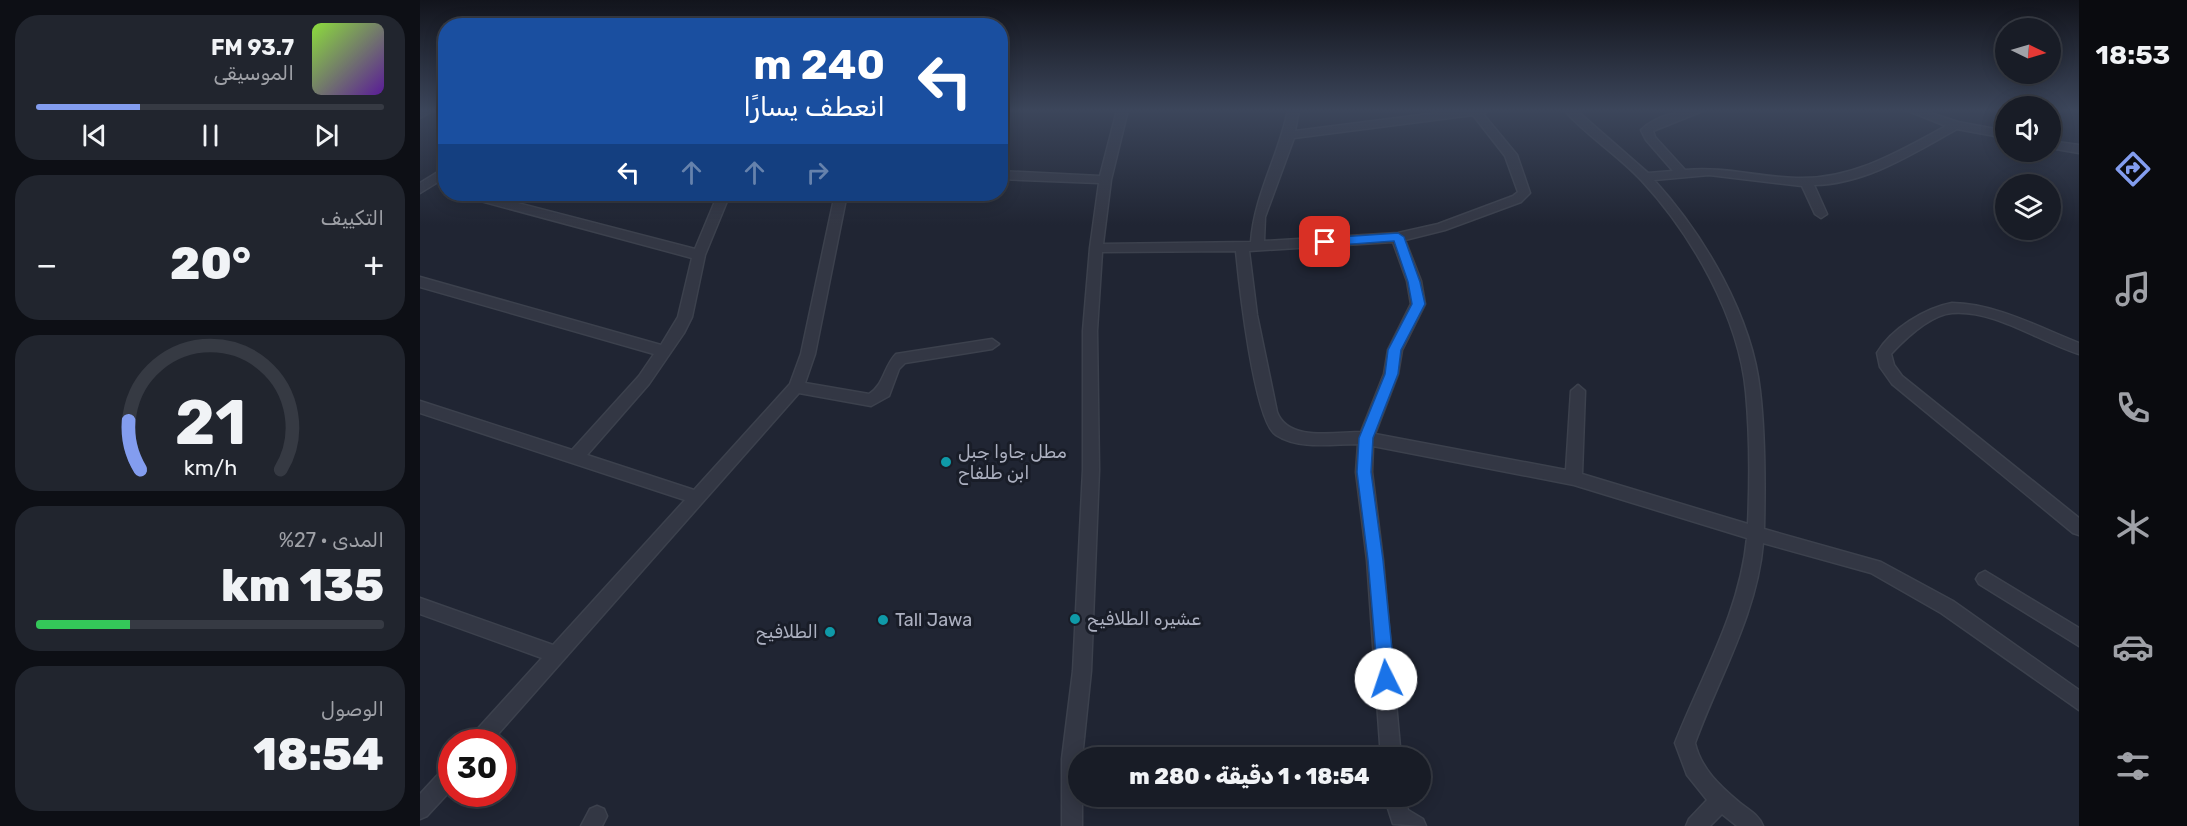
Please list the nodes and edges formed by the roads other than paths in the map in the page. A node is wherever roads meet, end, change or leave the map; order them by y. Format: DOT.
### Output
graph roads {
  1 [pos="1113,149"];
  2 [pos="1284,149"];
  3 [pos="1507,149"];
  4 [pos="1614,149"];
  5 [pos="1660,149"];
  6 [pos="1915,149"];
  7 [pos="1682,173"];
  8 [pos="1008,175"];
  9 [pos="438,177"];
  10 [pos="1646,177"];
  11 [pos="1105,180"];
  12 [pos="1806,182"];
  13 [pos="425,186"];
  14 [pos="496,201"];
  15 [pos="721,201"];
  16 [pos="838,201"];
  17 [pos="1821,214"];
  18 [pos="1398,237"];
  19 [pos="1249,246"];
  20 [pos="1096,248"];
  21 [pos="699,255"];
  22 [pos="420,282"];
  23 [pos="992,344"];
  24 [pos="2079,349"];
  25 [pos="665,352"];
  26 [pos="796,387"];
  27 [pos="1578,391"];
  28 [pos="420,408"];
  29 [pos="1366,438"];
  30 [pos="574,459"];
  31 [pos="1574,478"];
  32 [pos="699,498"];
  33 [pos="2079,528"];
  34 [pos="1756,534"];
  35 [pos="1985,579"];
  36 [pos="420,606"];
  37 [pos="2079,638"];
  38 [pos="556,655"];
  39 [pos="2079,701"];
  40 [pos="491,729"];
  41 [pos="1390,747"];
  42 [pos="438,789"];
  43 [pos="1721,801"];
  44 [pos="1397,807"];
  45 [pos="420,809"];
  46 [pos="1071,826"];
  47 [pos="1416,826"];
  48 [pos="1696,826"];
  49 [pos="1752,826"];
  1 -- 11 [label="street"];
  2 -- 19 [label="street"];
  3 -- 18 [label="street"];
  4 -- 10 [label="street"];
  5 -- 7 [label="street"];
  6 -- 12 [label="street"];
  7 -- 10 [label="street"];
  7 -- 12 [label="street"];
  8 -- 11 [label="street"];
  9 -- 13 [label="street"];
  10 -- 34 [label="street"];
  11 -- 20 [label="street"];
  12 -- 17 [label="street"];
  14 -- 21 [label="street"];
  15 -- 21 [label="street"];
  16 -- 26 [label="street"];
  18 -- 19 [label="street"];
  18 -- 29 [label="street"];
  19 -- 20 [label="street"];
  19 -- 29 [label="street"];
  20 -- 46 [label="street"];
  21 -- 25 [label="street"];
  22 -- 25 [label="street"];
  23 -- 26 [label="street"];
  24 -- 33 [label="street"];
  25 -- 30 [label="street"];
  26 -- 32 [label="street"];
  27 -- 31 [label="street"];
  28 -- 30 [label="street"];
  29 -- 31 [label="street"];
  29 -- 41 [label="street"];
  30 -- 32 [label="street"];
  31 -- 34 [label="street"];
  32 -- 38 [label="street"];
  34 -- 39 [label="street"];
  34 -- 43 [label="street"];
  35 -- 37 [label="street"];
  36 -- 38 [label="street"];
  38 -- 40 [label="street"];
  42 -- 45 [label="street"];
  43 -- 48 [label="street"];
  43 -- 49 [label="street"];
  44 -- 47 [label="street"];
}
